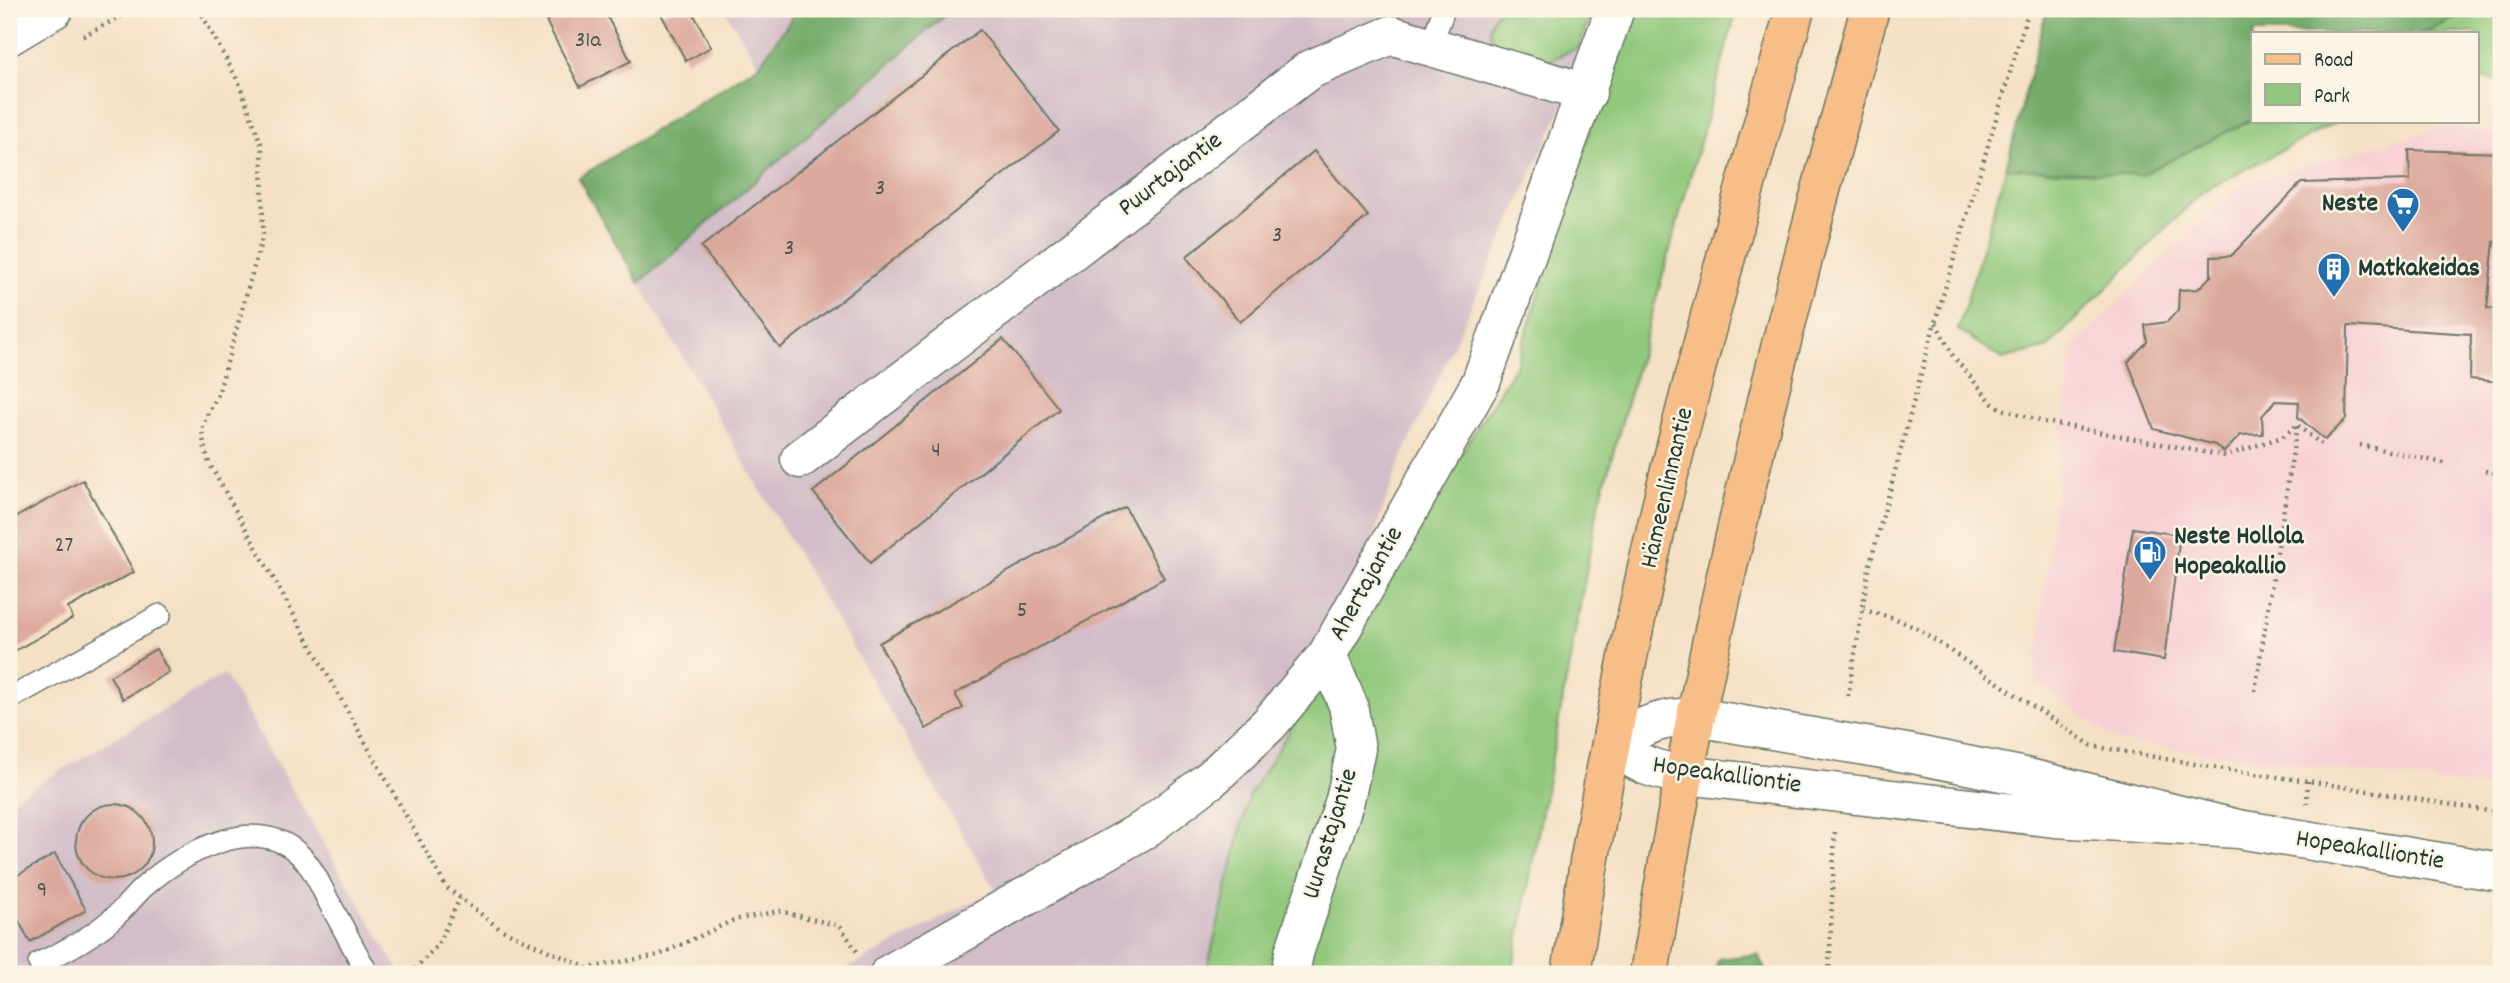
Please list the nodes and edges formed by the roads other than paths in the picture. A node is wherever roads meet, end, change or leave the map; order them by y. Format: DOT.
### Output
graph roads {
  1 [pos="54,9"];
  2 [pos="1615,9"];
  3 [pos="1795,9"];
  4 [pos="1870,9"];
  5 [pos="1440,20"];
  6 [pos="9,34"];
  7 [pos="1587,93"];
  8 [pos="800,458"];
  9 [pos="159,615"];
  10 [pos="1327,654"];
  11 [pos="9,699"];
  12 [pos="1696,717"];
  13 [pos="1612,743"];
  14 [pos="1685,775"];
  15 [pos="2238,829"];
  16 [pos="2501,872"];
  17 [pos="39,963"];
  18 [pos="875,965"];
  19 [pos="368,974"];
  20 [pos="1290,974"];
  21 [pos="1571,974"];
  22 [pos="1649,974"];
  1 -- 6 [label="street"];
  2 -- 7 [label="street, Ahertajantie"];
  3 -- 13 [label="main road, Hämeenlinnantie"];
  4 -- 12 [label="main road"];
  5 -- 7 [label="street, Puurtajantie"];
  5 -- 8 [label="street, Puurtajantie"];
  7 -- 10 [label="street, Ahertajantie"];
  9 -- 11 [label="lane"];
  10 -- 18 [label="street, Ahertajantie"];
  10 -- 20 [label="street, Uurastajantie"];
  12 -- 13 [label="street, Hopeakalliontie"];
  12 -- 14 [label="main road"];
  12 -- 15 [label="street, Hopeakalliontie"];
  13 -- 14 [label="street, Hopeakalliontie"];
  13 -- 21 [label="main road, Hämeenlinnantie"];
  14 -- 15 [label="street, Hopeakalliontie"];
  14 -- 22 [label="main road"];
  15 -- 16 [label="street, Hopeakalliontie"];
  17 -- 19 [label="lane"];
}
